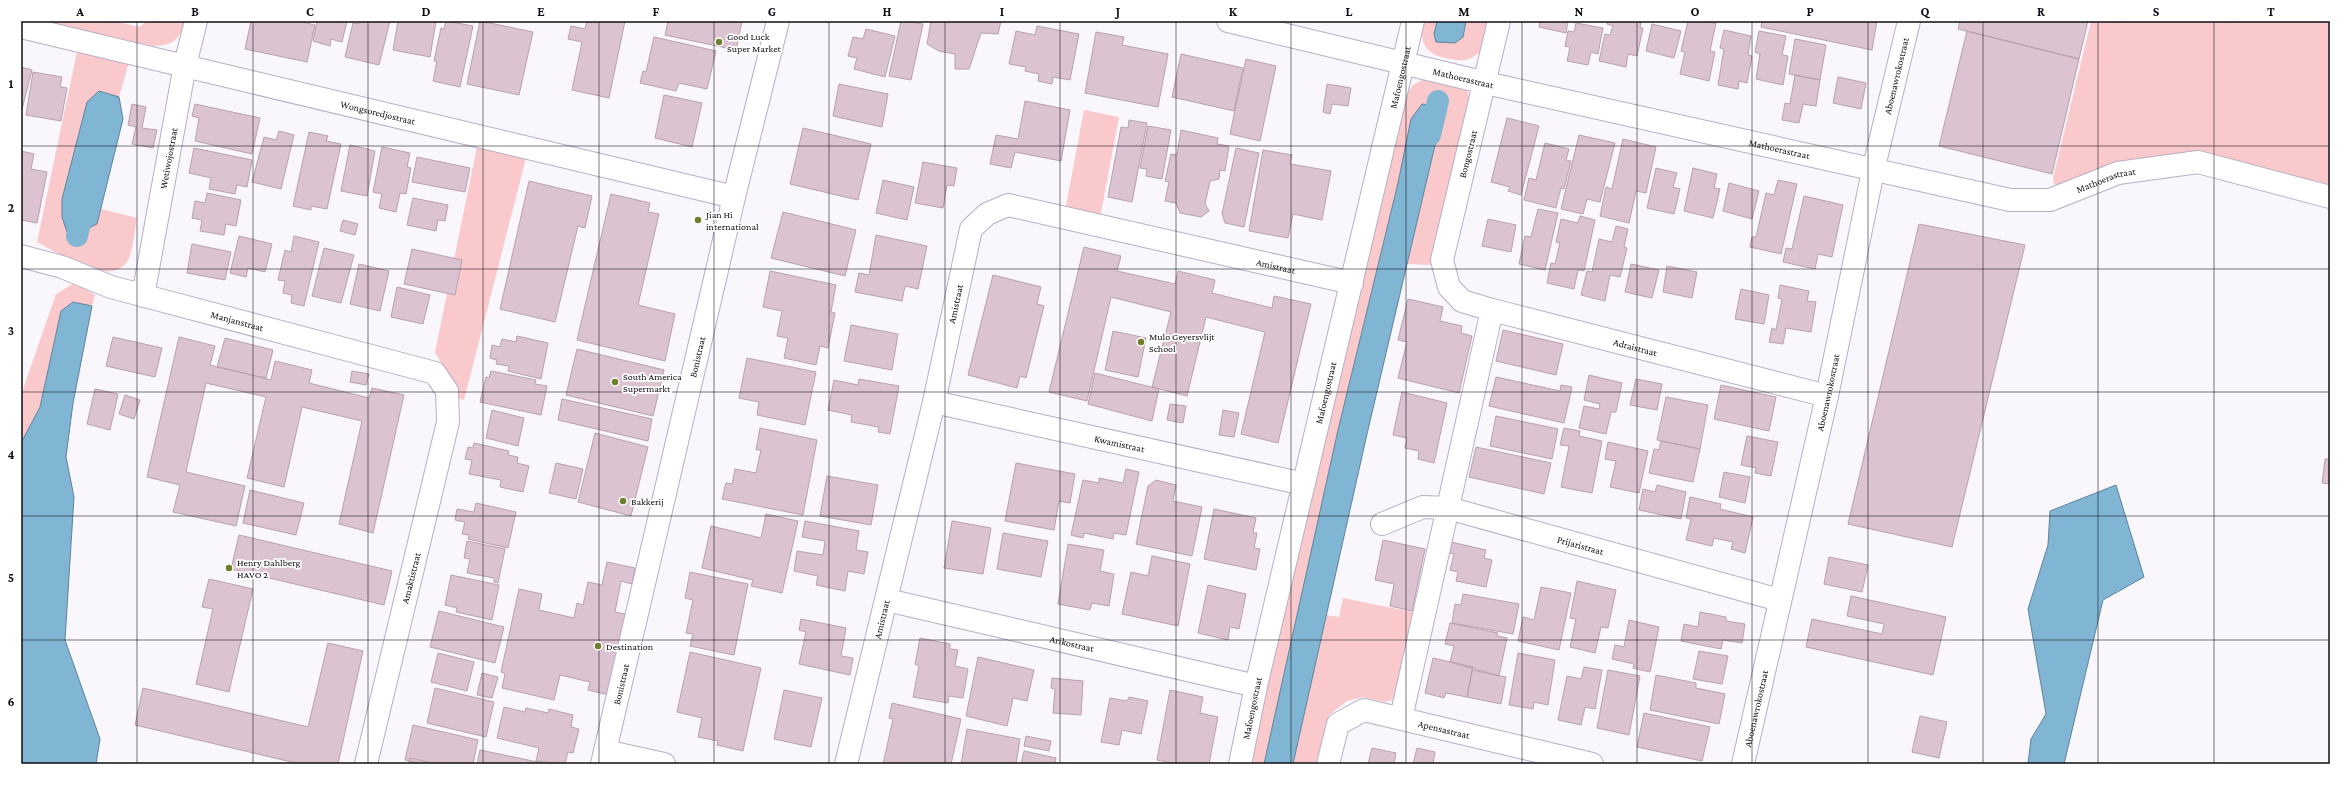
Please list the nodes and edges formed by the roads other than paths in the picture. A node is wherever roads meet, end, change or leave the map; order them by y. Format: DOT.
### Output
graph roads {
  1 [pos="196,21"];
  2 [pos="778,21"];
  3 [pos="1228,21"];
  4 [pos="1413,21"];
  5 [pos="1499,21"];
  6 [pos="1909,21"];
  7 [pos="21,27"];
  8 [pos="1403,62"];
  9 [pos="185,65"];
  10 [pos="1486,83"];
  11 [pos="1873,171"];
  12 [pos="734,197"];
  13 [pos="2330,197"];
  14 [pos="21,256"];
  15 [pos="1352,283"];
  16 [pos="1449,288"];
  17 [pos="142,296"];
  18 [pos="1492,310"];
  19 [pos="448,391"];
  20 [pos="1827,396"];
  21 [pos="934,402"];
  22 [pos="1304,484"];
  23 [pos="1448,508"];
  24 [pos="1382,524"];
  25 [pos="887,600"];
  26 [pos="1779,600"];
  27 [pos="1256,686"];
  28 [pos="1401,718"];
  29 [pos="604,758"];
  30 [pos="366,764"];
  31 [pos="664,764"];
  32 [pos="846,764"];
  33 [pos="1240,764"];
  34 [pos="1328,764"];
  35 [pos="1592,764"];
  36 [pos="1743,764"];
  1 -- 9 [label="street, Wetiwojostraat"];
  2 -- 12 [label="street, Bonistraat"];
  3 -- 8 [label="street, Mathoerastraat"];
  4 -- 8 [label="street, Mafoengostraat"];
  5 -- 10 [label="street, Bongostraat"];
  6 -- 11 [label="street, Aboenawrokostraat"];
  7 -- 9 [label="street, Wongsoredjostraat"];
  8 -- 10 [label="street, Mathoerastraat"];
  8 -- 15 [label="street, Mafoengostraat"];
  9 -- 12 [label="street, Wongsoredjostraat"];
  9 -- 17 [label="street, Wetiwojostraat"];
  10 -- 11 [label="street, Mathoerastraat"];
  10 -- 16 [label="street, Bongostraat"];
  11 -- 13 [label="street, Mathoerastraat"];
  11 -- 20 [label="street, Aboenawrokostraat"];
  12 -- 29 [label="street, Bonistraat"];
  14 -- 17 [label="street, Manjanstraat"];
  15 -- 21 [label="street, Amistraat"];
  15 -- 22 [label="street, Mafoengostraat"];
  16 -- 18 [label="street, Adraistraat"];
  17 -- 19 [label="street, Manjanstraat"];
  18 -- 20 [label="street, Adraistraat"];
  18 -- 23 [label="street"];
  19 -- 30 [label="street, Amaktistraat"];
  20 -- 26 [label="street, Aboenawrokostraat"];
  21 -- 22 [label="street, Kwamistraat"];
  21 -- 25 [label="street, Amistraat"];
  22 -- 27 [label="street, Mafoengostraat"];
  23 -- 24 [label="street, Prijaristraat"];
  23 -- 26 [label="street, Prijaristraat"];
  23 -- 28 [label="street"];
  25 -- 27 [label="street, Arikostraat"];
  25 -- 32 [label="street, Amistraat"];
  26 -- 36 [label="street, Aboenawrokostraat"];
  27 -- 33 [label="street, Mafoengostraat"];
  28 -- 34 [label="street, Apensastraat"];
  28 -- 35 [label="street, Apensastraat"];
  29 -- 31 [label="street"];
}
